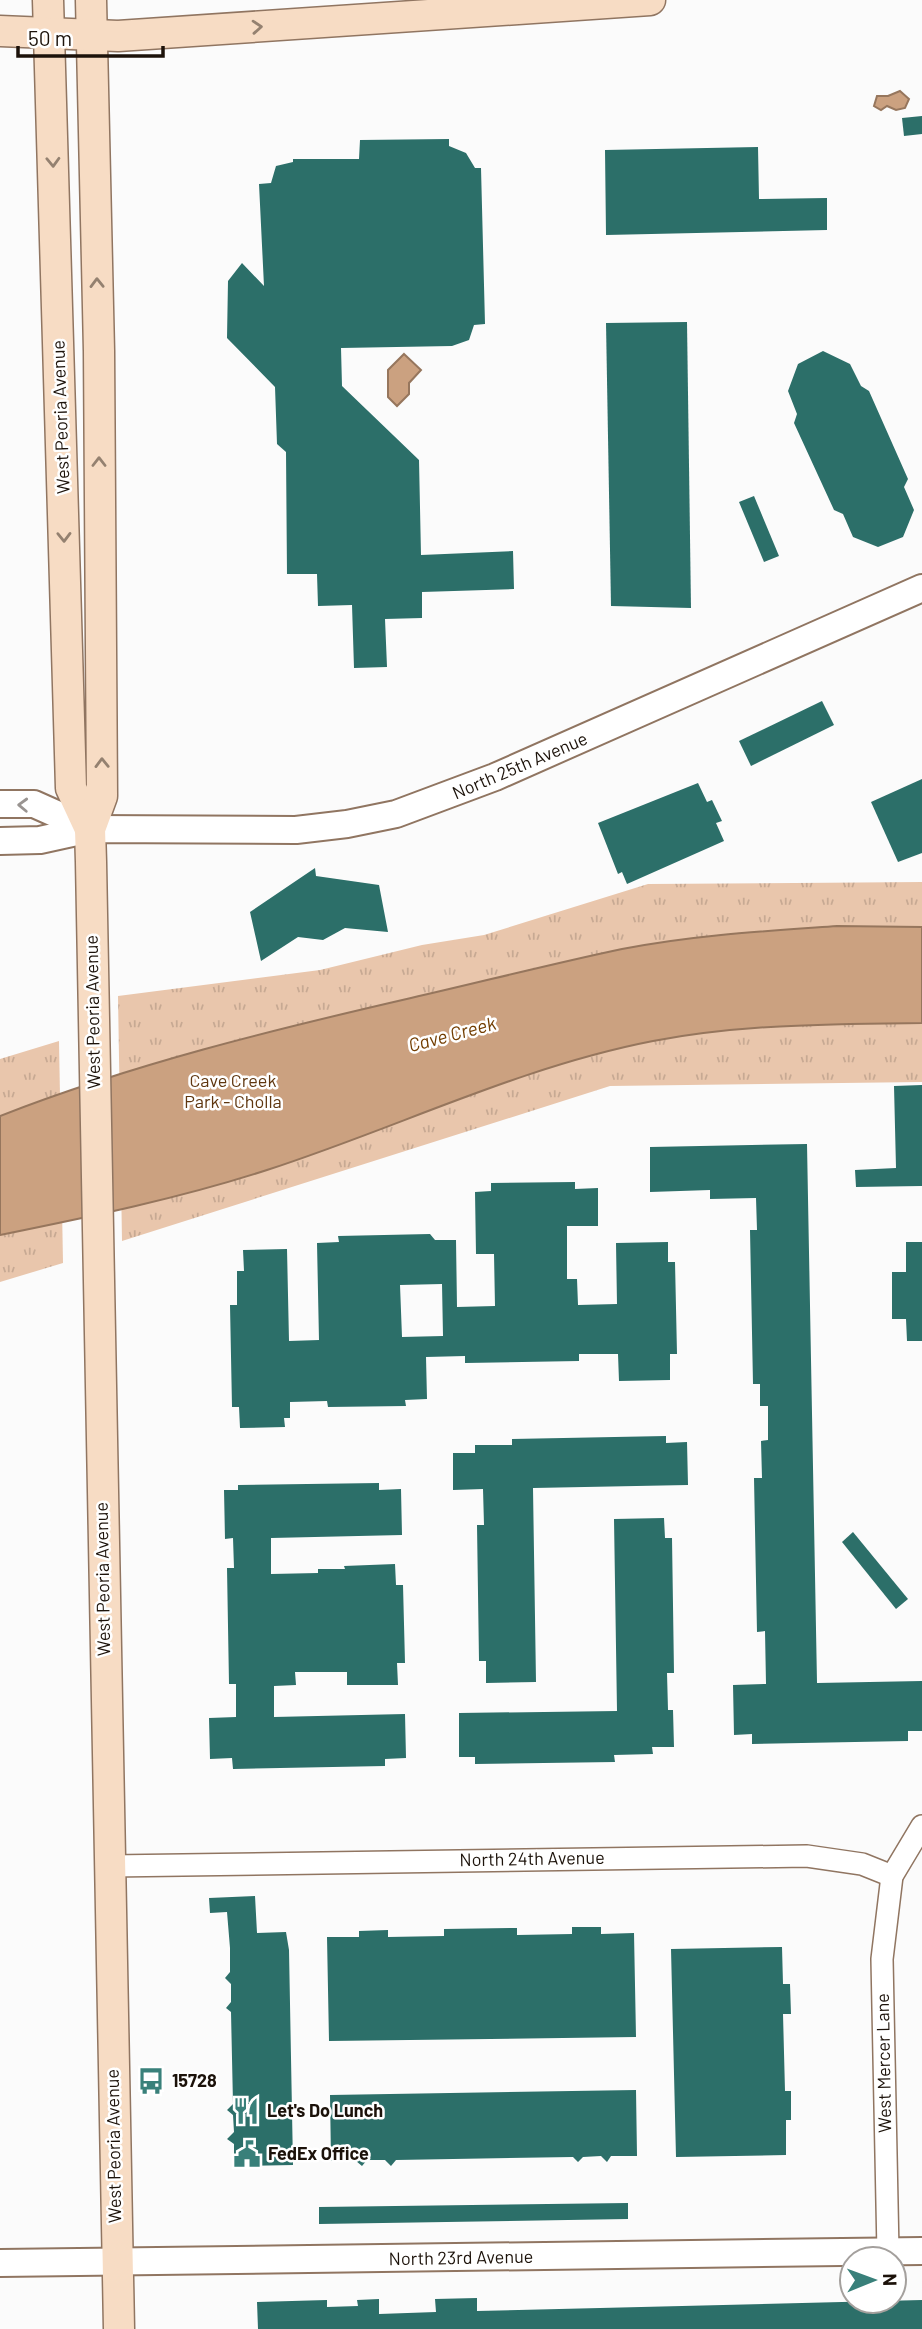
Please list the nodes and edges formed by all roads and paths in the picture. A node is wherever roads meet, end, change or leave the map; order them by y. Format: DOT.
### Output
graph roads {
  1 [pos="48,0"];
  2 [pos="91,0"];
  3 [pos="650,0"];
  4 [pos="0,31"];
  5 [pos="49,33"];
  6 [pos="91,34"];
  7 [pos="922,589"];
  8 [pos="0,804"];
  9 [pos="90,829"];
  10 [pos="0,841"];
  11 [pos="922,1826"];
  12 [pos="110,1866"];
  13 [pos="892,1876"];
  14 [pos="888,2245"];
  15 [pos="838,2253"];
  16 [pos="117,2261"];
  17 [pos="0,2263"];
  18 [pos="119,2329"];
  1 -- 5 [label="main road, West Peoria Avenue"];
  2 -- 6 [label="main road, West Peoria Avenue"];
  6 -- 3 [label="main road, one-way"];
  4 -- 5 [label="main road"];
  5 -- 6 [label="main road"];
  5 -- 9 [label="main road, West Peoria Avenue, one-way"];
  9 -- 6 [label="main road, West Peoria Avenue, one-way"];
  7 -- 9 [label="street, North 25th Avenue"];
  9 -- 8 [label="street, North 25th Avenue, one-way"];
  9 -- 10 [label="street, North 25th Avenue"];
  9 -- 12 [label="main road, West Peoria Avenue"];
  11 -- 13 [label="street"];
  12 -- 13 [label="street, North 24th Avenue"];
  12 -- 16 [label="main road, West Peoria Avenue"];
  13 -- 14 [label="street, West Mercer Lane"];
  15 -- 16 [label="street, North 23rd Avenue"];
  16 -- 17 [label="street, North 23rd Avenue"];
  16 -- 18 [label="main road, West Peoria Avenue"];
}
